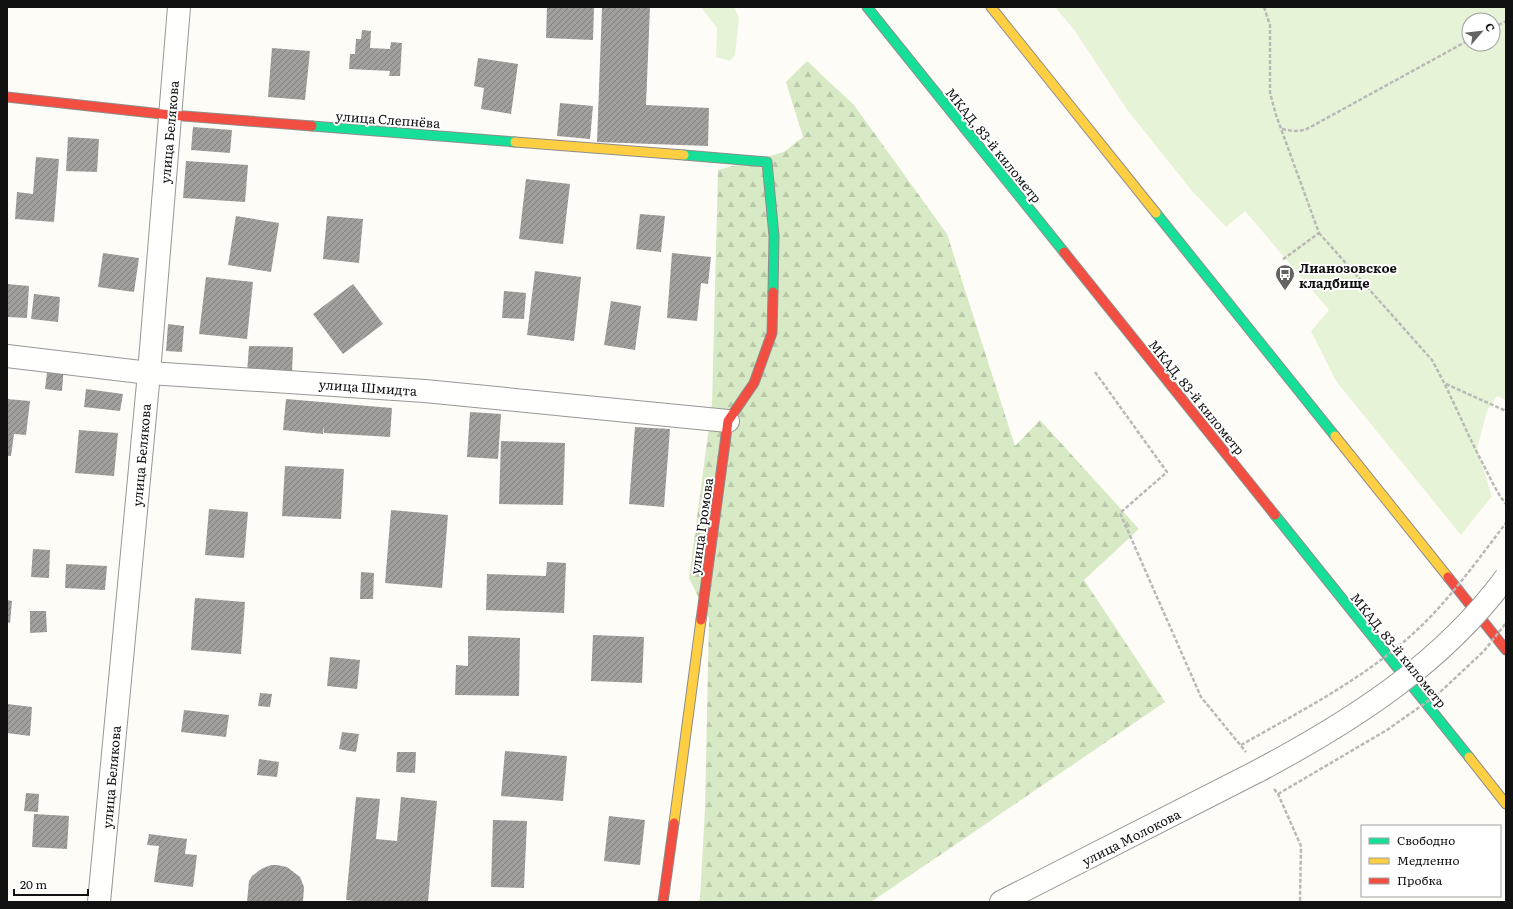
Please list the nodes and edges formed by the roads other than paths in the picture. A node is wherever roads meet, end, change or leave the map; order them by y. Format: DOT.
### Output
graph roads {
  1 [pos="179,7"];
  2 [pos="867,7"];
  3 [pos="991,7"];
  4 [pos="7,97"];
  5 [pos="171,115"];
  6 [pos="767,162"];
  7 [pos="7,356"];
  8 [pos="149,373"];
  9 [pos="728,421"];
  10 [pos="1506,577"];
  11 [pos="1506,650"];
  12 [pos="1506,804"];
  13 [pos="99,902"];
  14 [pos="663,902"];
  15 [pos="1001,902"];
  1 -- 5 [label="street, улица Белякова"];
  2 -- 12 [label="main road, МКАД, 83-й километр"];
  3 -- 11 [label="main road"];
  4 -- 5 [label="main road, улица Слепнёва"];
  5 -- 6 [label="main road, улица Слепнёва"];
  5 -- 8 [label="street, улица Белякова"];
  6 -- 9 [label="main road, улица Громова"];
  7 -- 8 [label="street, улица Шмидта"];
  8 -- 9 [label="street, улица Шмидта"];
  8 -- 13 [label="street, улица Белякова"];
  9 -- 14 [label="main road, улица Громова"];
  10 -- 15 [label="street, улица Молокова, bridge"];
}
